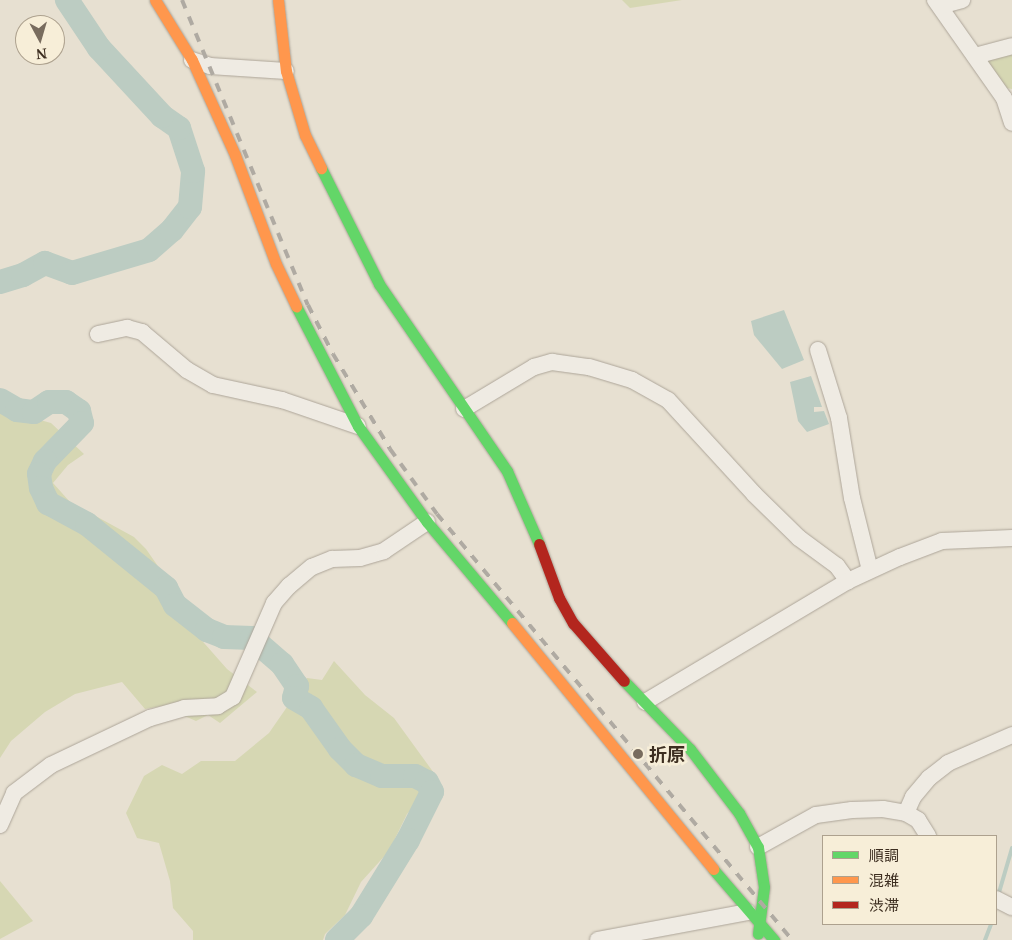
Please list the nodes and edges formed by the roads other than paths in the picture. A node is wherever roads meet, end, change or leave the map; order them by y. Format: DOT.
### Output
graph roads {
  1 [pos="155,0"];
  2 [pos="278,0"];
  3 [pos="962,0"];
  4 [pos="938,3"];
  5 [pos="1012,46"];
  6 [pos="975,56"];
  7 [pos="192,60"];
  8 [pos="286,71"];
  9 [pos="1008,97"];
  10 [pos="1012,123"];
  11 [pos="98,334"];
  12 [pos="818,350"];
  13 [pos="464,409"];
  14 [pos="358,426"];
  15 [pos="427,522"];
  16 [pos="1012,538"];
  17 [pos="870,570"];
  18 [pos="848,581"];
  19 [pos="644,702"];
  20 [pos="1012,735"];
  21 [pos="906,813"];
  22 [pos="0,825"];
  23 [pos="927,835"];
  24 [pos="758,846"];
  25 [pos="997,900"];
  26 [pos="1012,907"];
  27 [pos="747,912"];
  28 [pos="759,924"];
  29 [pos="598,940"];
  30 [pos="757,940"];
  31 [pos="774,940"];
  1 -- 7 [label="street"];
  2 -- 8 [label="street"];
  3 -- 4 [label="street"];
  4 -- 6 [label="street"];
  5 -- 6 [label="street"];
  6 -- 9 [label="street"];
  7 -- 8 [label="street"];
  7 -- 14 [label="street"];
  8 -- 13 [label="street"];
  9 -- 10 [label="street"];
  11 -- 14 [label="street"];
  12 -- 17 [label="street"];
  13 -- 18 [label="street"];
  13 -- 19 [label="street"];
  14 -- 15 [label="street"];
  15 -- 22 [label="street"];
  15 -- 27 [label="street"];
  16 -- 17 [label="street"];
  17 -- 18 [label="street"];
  18 -- 19 [label="street"];
  19 -- 24 [label="street"];
  20 -- 21 [label="street"];
  21 -- 23 [label="street"];
  21 -- 24 [label="street"];
  24 -- 28 [label="street"];
  25 -- 26 [label="street"];
  27 -- 28 [label="street"];
  27 -- 29 [label="street"];
  28 -- 30 [label="street"];
  28 -- 31 [label="street"];
}
